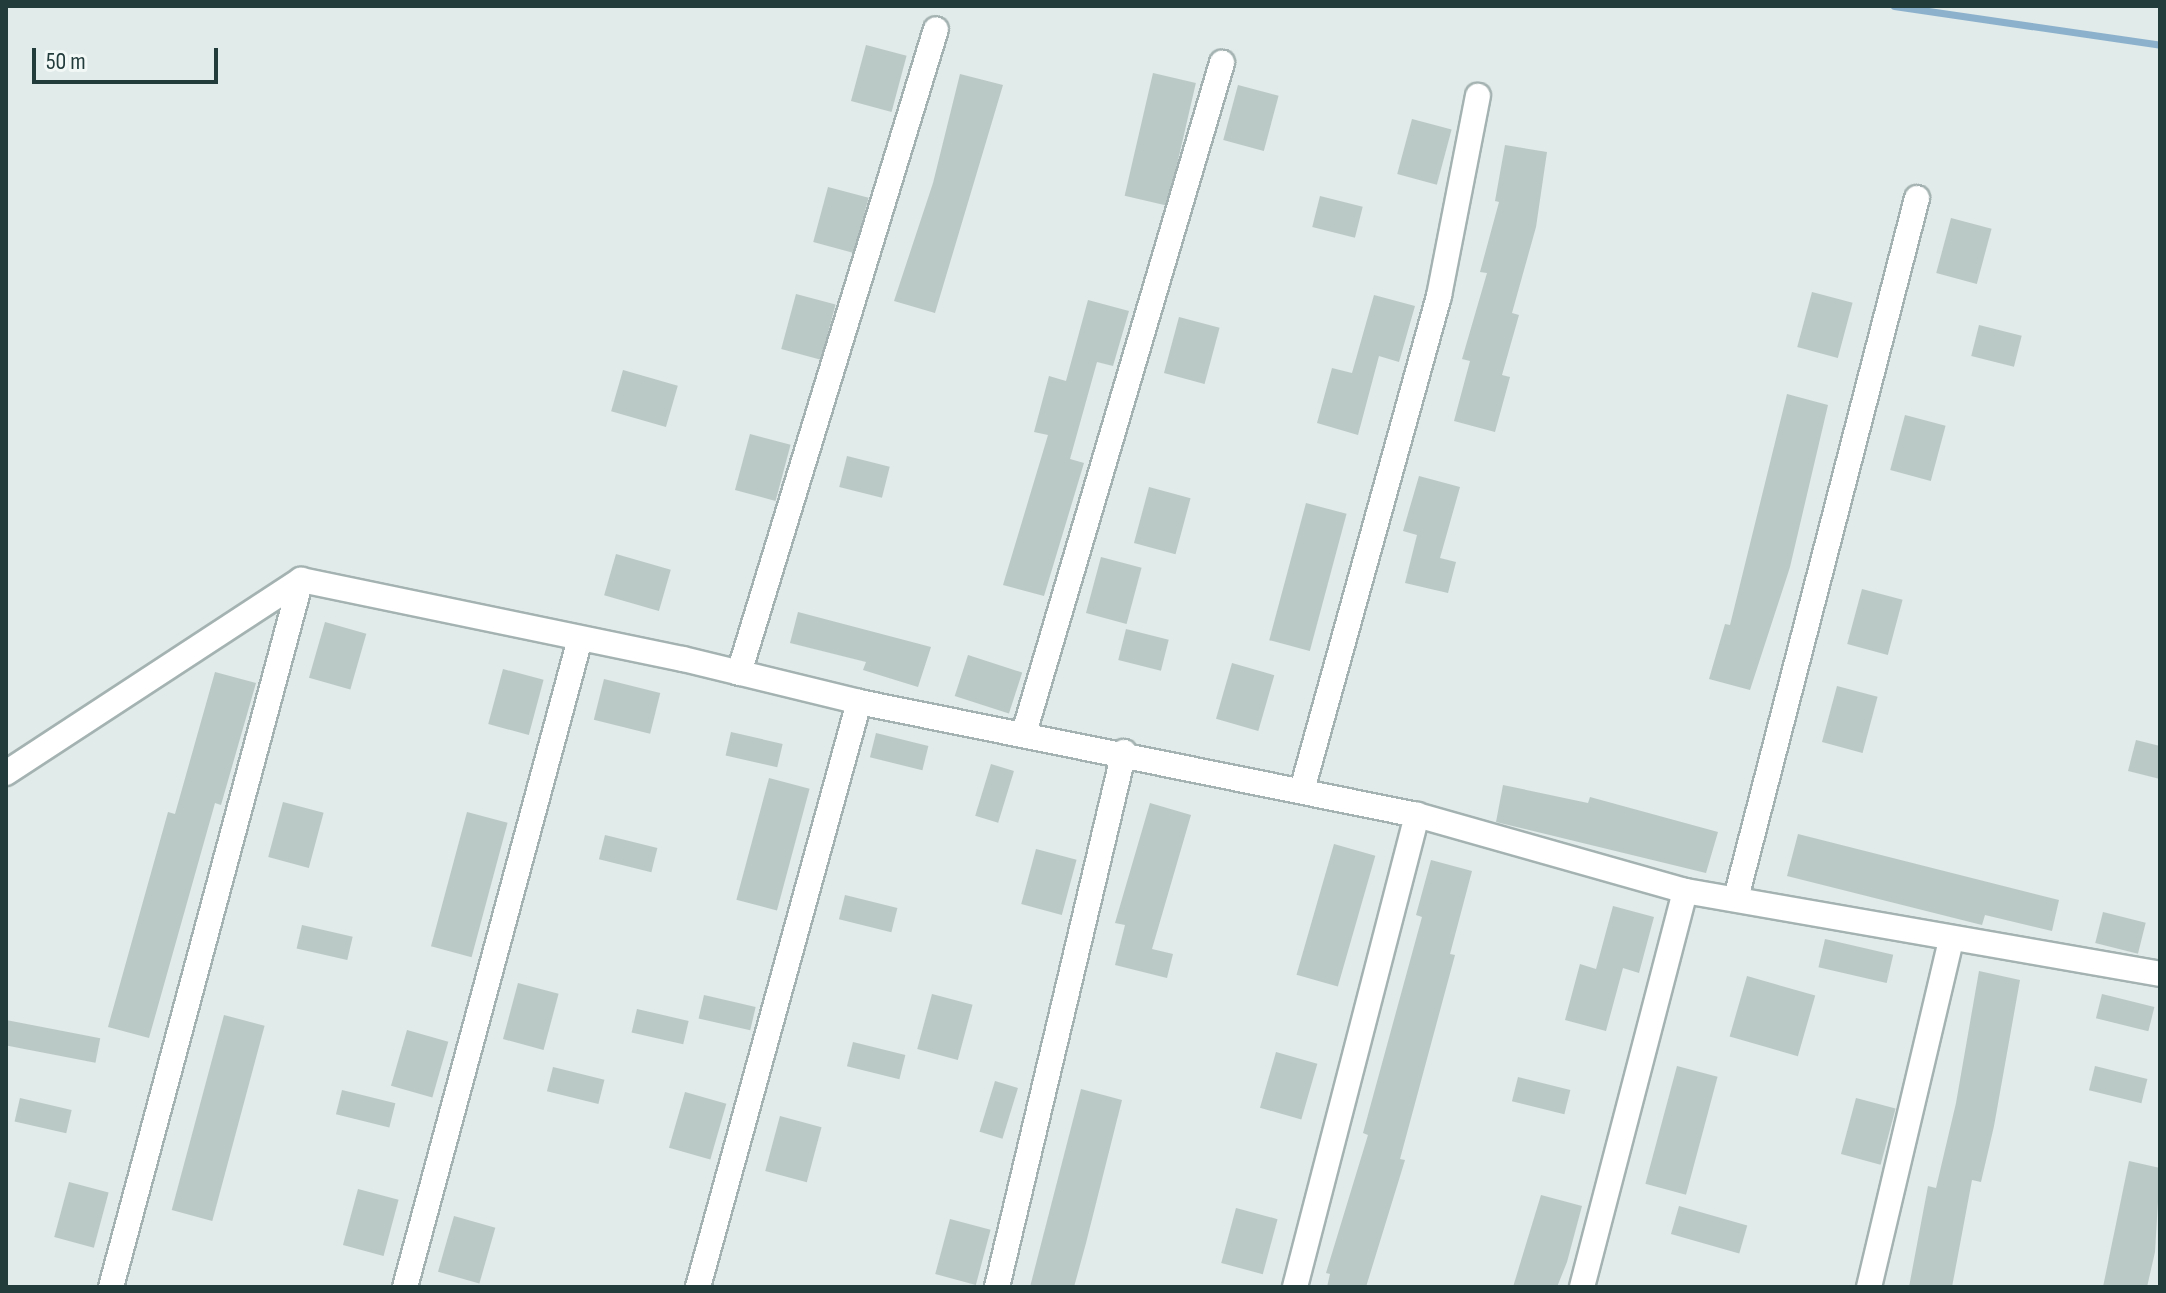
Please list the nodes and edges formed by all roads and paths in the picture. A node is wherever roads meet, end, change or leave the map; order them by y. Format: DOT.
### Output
graph roads {
  1 [pos="936,29"];
  2 [pos="1222,63"];
  3 [pos="1478,96"];
  4 [pos="1917,198"];
  5 [pos="301,580"];
  6 [pos="580,639"];
  7 [pos="739,673"];
  8 [pos="859,702"];
  9 [pos="1024,733"];
  10 [pos="1124,752"];
  11 [pos="6,773"];
  12 [pos="1302,790"];
  13 [pos="1417,815"];
  14 [pos="1685,891"];
  15 [pos="1736,898"];
  16 [pos="1951,940"];
  17 [pos="2159,971"];
  18 [pos="111,1287"];
  19 [pos="405,1287"];
  20 [pos="698,1287"];
  21 [pos="997,1287"];
  22 [pos="1295,1287"];
  23 [pos="1582,1287"];
  24 [pos="1869,1287"];
  1 -- 7 [label="street"];
  2 -- 9 [label="street"];
  3 -- 12 [label="street"];
  4 -- 15 [label="street"];
  5 -- 6 [label="street"];
  5 -- 11 [label="street"];
  5 -- 18 [label="street"];
  6 -- 7 [label="street"];
  6 -- 19 [label="street"];
  7 -- 8 [label="street"];
  8 -- 9 [label="street"];
  8 -- 20 [label="street"];
  9 -- 10 [label="street"];
  10 -- 12 [label="street"];
  10 -- 21 [label="street"];
  12 -- 13 [label="street"];
  13 -- 14 [label="street"];
  13 -- 22 [label="street"];
  14 -- 15 [label="street"];
  14 -- 23 [label="street"];
  15 -- 16 [label="street"];
  16 -- 17 [label="street"];
  16 -- 24 [label="street"];
}
